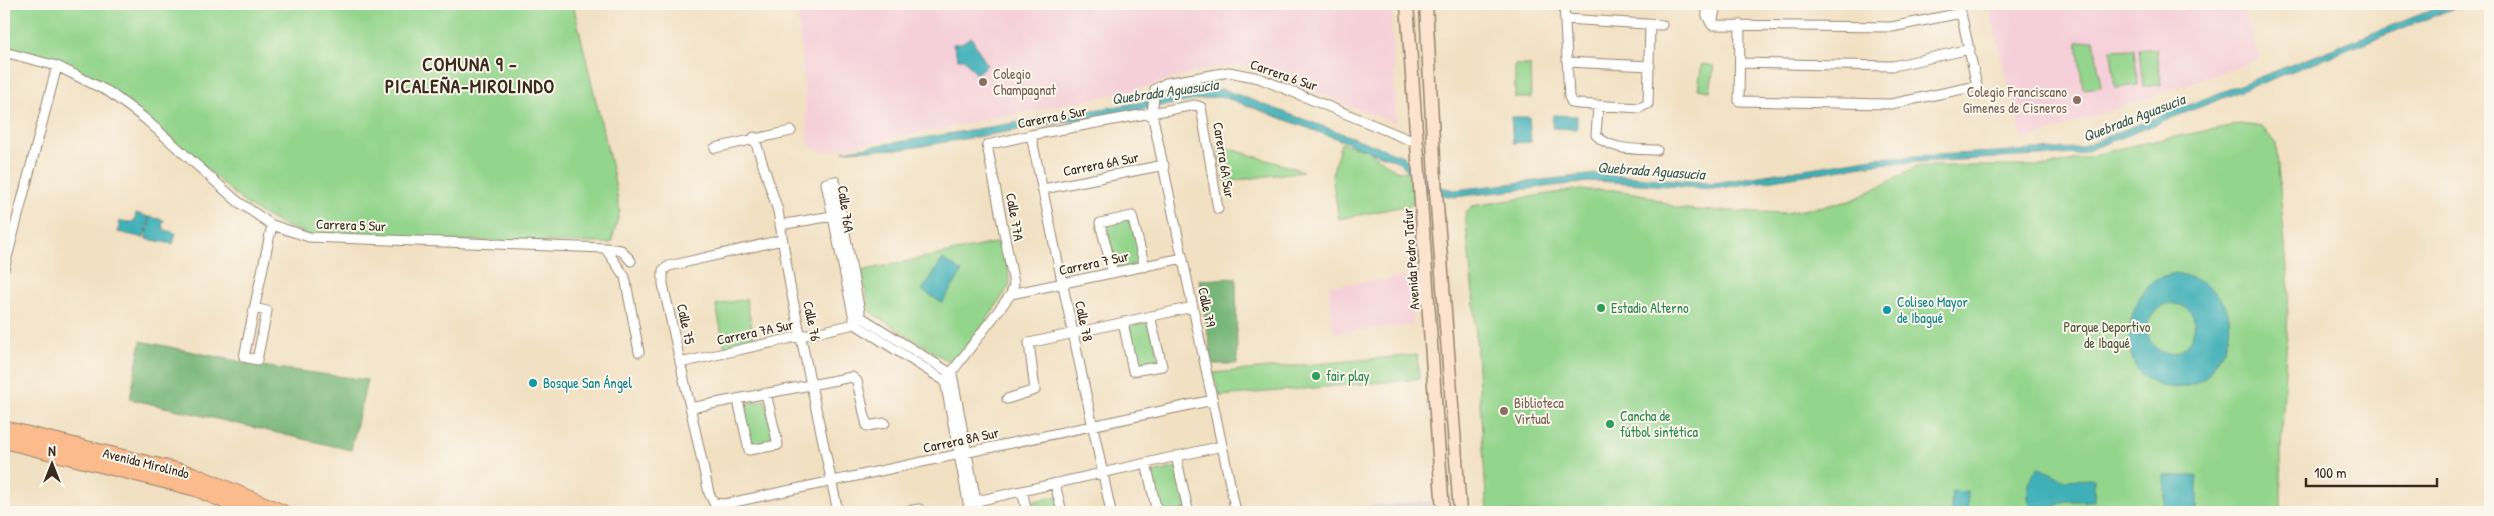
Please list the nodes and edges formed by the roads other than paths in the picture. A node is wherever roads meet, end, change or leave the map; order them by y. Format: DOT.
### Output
graph roads {
  1 [pos="1407,4"];
  2 [pos="1426,4"];
  3 [pos="1564,4"];
  4 [pos="1707,4"];
  5 [pos="1716,4"];
  6 [pos="1565,19"];
  7 [pos="1650,24"];
  8 [pos="1662,25"];
  9 [pos="1712,25"];
  10 [pos="1740,25"];
  11 [pos="1970,49"];
  12 [pos="4,52"];
  13 [pos="1567,62"];
  14 [pos="1740,63"];
  15 [pos="57,66"];
  16 [pos="1650,66"];
  17 [pos="1598,106"];
  18 [pos="1152,110"];
  19 [pos="791,131"];
  20 [pos="1031,134"];
  21 [pos="754,137"];
  22 [pos="1417,143"];
  23 [pos="987,145"];
  24 [pos="715,148"];
  25 [pos="1657,150"];
  26 [pos="1164,165"];
  27 [pos="1043,189"];
  28 [pos="1218,209"];
  29 [pos="832,216"];
  30 [pos="272,224"];
  31 [pos="780,225"];
  32 [pos="840,234"];
  33 [pos="782,240"];
  34 [pos="605,248"];
  35 [pos="1183,258"];
  36 [pos="631,260"];
  37 [pos="1145,267"];
  38 [pos="4,269"];
  39 [pos="1113,273"];
  40 [pos="1063,284"];
  41 [pos="1011,294"];
  42 [pos="1193,307"];
  43 [pos="254,308"];
  44 [pos="1150,316"];
  45 [pos="862,317"];
  46 [pos="1123,322"];
  47 [pos="854,324"];
  48 [pos="1073,333"];
  49 [pos="802,336"];
  50 [pos="639,352"];
  51 [pos="680,363"];
  52 [pos="952,374"];
  53 [pos="944,381"];
  54 [pos="811,385"];
  55 [pos="766,393"];
  56 [pos="1006,399"];
  57 [pos="738,400"];
  58 [pos="1213,400"];
  59 [pos="690,408"];
  60 [pos="886,423"];
  61 [pos="1093,426"];
  62 [pos="4,428"];
  63 [pos="4,441"];
  64 [pos="1222,446"];
  65 [pos="962,454"];
  66 [pos="1176,456"];
  67 [pos="1146,463"];
  68 [pos="1102,473"];
  69 [pos="832,482"];
  70 [pos="1055,484"];
  71 [pos="1022,491"];
  72 [pos="714,503"];
  73 [pos="971,506"];
  74 [pos="919,510"];
  75 [pos="1184,511"];
  76 [pos="249,512"];
  77 [pos="283,512"];
  78 [pos="838,512"];
  79 [pos="902,512"];
  80 [pos="978,512"];
  81 [pos="1027,512"];
  82 [pos="1062,512"];
  83 [pos="1111,512"];
  84 [pos="1157,512"];
  85 [pos="1236,512"];
  86 [pos="1443,512"];
  87 [pos="1460,512"];
  1 -- 22 [label="main road, Avenida Pedro Tafur"];
  2 -- 87 [label="main road"];
  3 -- 6 [label="street"];
  4 -- 9 [label="street"];
  5 -- 9 [label="street"];
  6 -- 7 [label="street"];
  6 -- 13 [label="street"];
  7 -- 8 [label="street"];
  7 -- 16 [label="street"];
  9 -- 10 [label="street"];
  10 -- 11 [label="street"];
  10 -- 14 [label="street"];
  11 -- 14 [label="street"];
  11 -- 14 [label="street"];
  12 -- 15 [label="street, Carrera 5 Sur"];
  13 -- 16 [label="street"];
  13 -- 17 [label="street"];
  15 -- 30 [label="street, Carrera 5 Sur"];
  15 -- 38 [label="street"];
  16 -- 17 [label="street"];
  17 -- 25 [label="street"];
  18 -- 20 [label="street, Carerra 6 Sur"];
  18 -- 22 [label="street, Carrera 6 Sur"];
  18 -- 26 [label="street, Calle 79"];
  18 -- 28 [label="street, Carerra 6A Sur"];
  19 -- 21 [label="street"];
  20 -- 23 [label="street, Carerra 6 Sur"];
  20 -- 27 [label="street, Calle 78"];
  21 -- 24 [label="street"];
  21 -- 31 [label="street, Calle 76"];
  22 -- 86 [label="main road, Avenida Pedro Tafur"];
  23 -- 41 [label="street, Calle 77A"];
  26 -- 27 [label="street, Carrera 6A Sur"];
  26 -- 35 [label="street, Calle 79"];
  27 -- 40 [label="street, Calle 78"];
  29 -- 31 [label="street"];
  29 -- 32 [label="street, Calle 76A"];
  29 -- 32 [label="street, Calle 76A"];
  30 -- 34 [label="street, Carrera 5 Sur"];
  30 -- 43 [label="street"];
  31 -- 33 [label="street, Calle 76"];
  32 -- 45 [label="street, Calle 76A"];
  32 -- 47 [label="street, Calle 76A"];
  33 -- 49 [label="street, Calle 76"];
  33 -- 51 [label="street, Calle 75"];
  34 -- 36 [label="street, Carrera 5 Sur"];
  34 -- 50 [label="street"];
  35 -- 37 [label="street, Carrera 7 Sur"];
  35 -- 42 [label="street, Calle 79"];
  37 -- 39 [label="street, Carrera 7 Sur"];
  37 -- 39 [label="street"];
  39 -- 40 [label="street, Carrera 7 Sur"];
  40 -- 41 [label="street, Carrera 7 Sur"];
  40 -- 48 [label="street, Calle 78"];
  41 -- 52 [label="street"];
  42 -- 44 [label="street"];
  42 -- 58 [label="street, Calle 79"];
  43 -- 43 [label="street"];
  44 -- 46 [label="street"];
  44 -- 46 [label="street"];
  45 -- 47 [label="street, Carrera 7A Sur"];
  45 -- 52 [label="street"];
  46 -- 48 [label="street"];
  47 -- 49 [label="street, Carrera 7A Sur"];
  47 -- 53 [label="street"];
  48 -- 56 [label="street"];
  48 -- 61 [label="street, Calle 78"];
  49 -- 51 [label="street, Carrera 7A Sur"];
  49 -- 54 [label="street, Calle 76"];
  51 -- 59 [label="street, Calle 75"];
  52 -- 53 [label="street"];
  52 -- 65 [label="street"];
  53 -- 65 [label="street"];
  54 -- 55 [label="street"];
  54 -- 60 [label="street"];
  54 -- 69 [label="street, Calle 76"];
  55 -- 57 [label="street"];
  55 -- 57 [label="street"];
  57 -- 59 [label="street"];
  58 -- 61 [label="street, Carrera 8A Sur"];
  58 -- 64 [label="street, Calle 79"];
  59 -- 72 [label="street, Calle 75"];
  61 -- 65 [label="street, Carrera 8A Sur"];
  61 -- 68 [label="street, Calle 78"];
  62 -- 77 [label="main road, Avenida Mirolindo"];
  63 -- 76 [label="main road, Avenida Mirolindo"];
  64 -- 66 [label="street"];
  64 -- 85 [label="street, Calle 79"];
  65 -- 69 [label="street, Carrera 8A Sur"];
  65 -- 73 [label="street"];
  66 -- 67 [label="street"];
  66 -- 75 [label="street"];
  67 -- 68 [label="street"];
  67 -- 84 [label="street"];
  68 -- 70 [label="street"];
  68 -- 83 [label="street, Calle 78"];
  69 -- 72 [label="street, Carrera 8A Sur"];
  69 -- 78 [label="street, Calle 76"];
  70 -- 71 [label="street"];
  70 -- 82 [label="street"];
  71 -- 73 [label="street"];
  71 -- 81 [label="street"];
  73 -- 80 [label="street"];
  74 -- 79 [label="street"];
}
